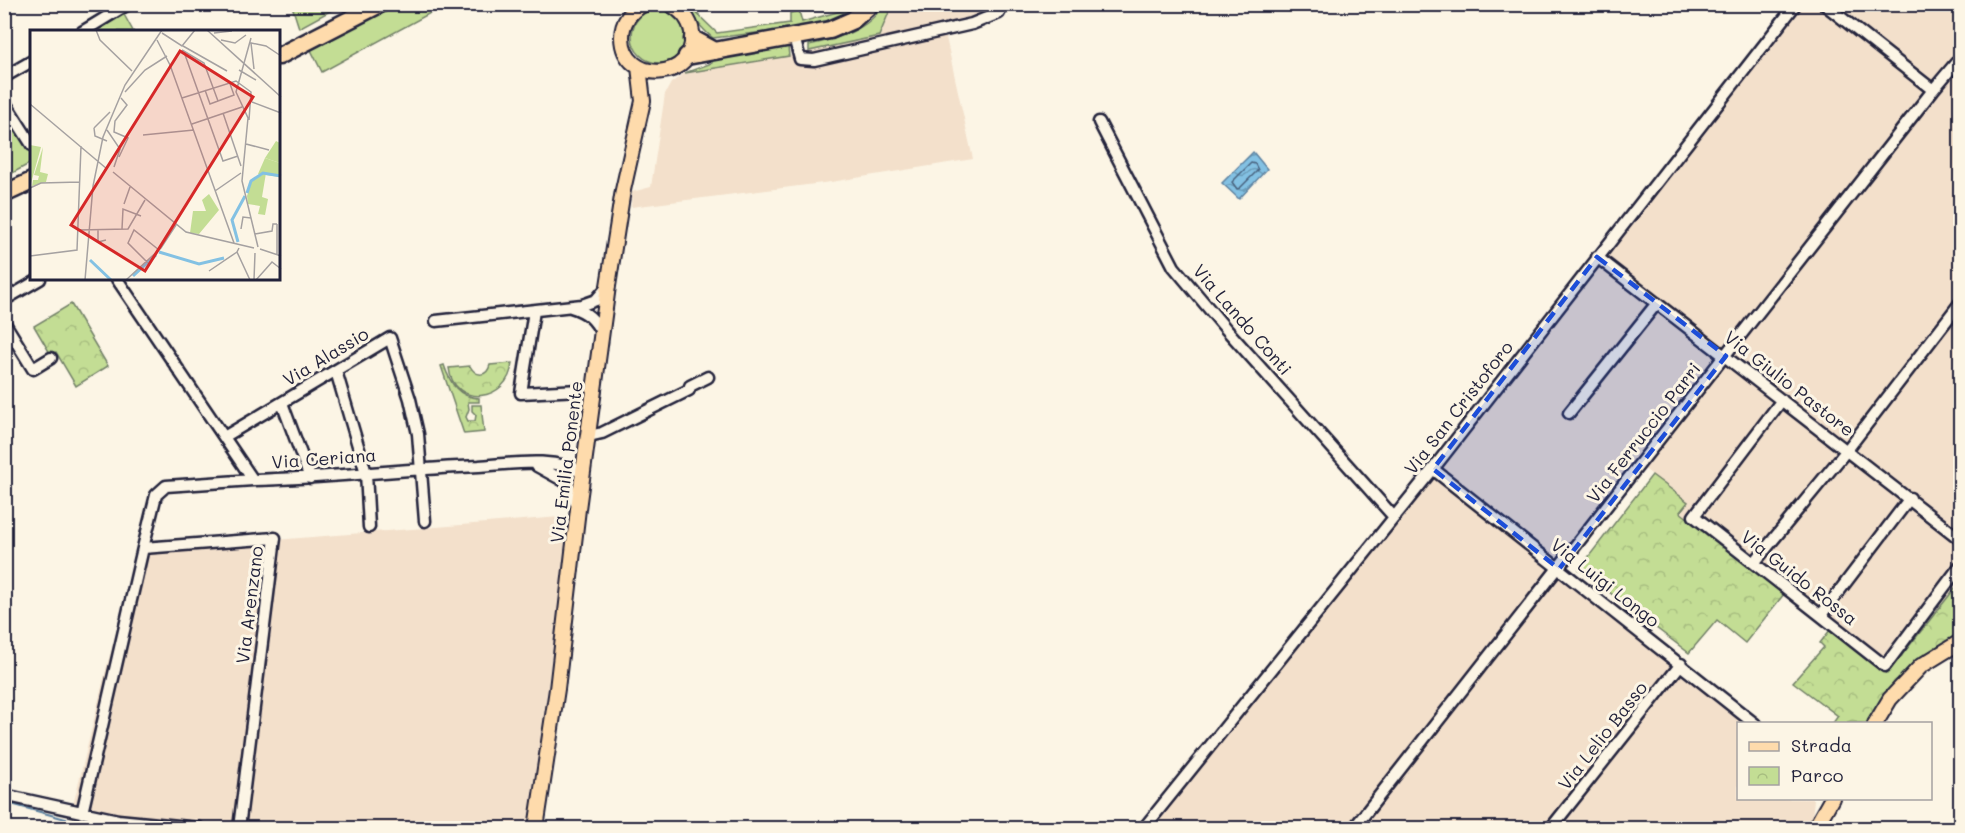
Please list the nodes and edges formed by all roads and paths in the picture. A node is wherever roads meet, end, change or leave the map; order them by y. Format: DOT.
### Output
graph roads {
  1 [pos="128,4"];
  2 [pos="357,4"];
  3 [pos="380,4"];
  4 [pos="670,4"];
  5 [pos="871,4"];
  6 [pos="1002,4"];
  7 [pos="1796,4"];
  8 [pos="1824,4"];
  9 [pos="643,5"];
  10 [pos="85,30"];
  11 [pos="795,37"];
  12 [pos="693,39"];
  13 [pos="280,43"];
  14 [pos="715,51"];
  15 [pos="280,55"];
  16 [pos="687,56"];
  17 [pos="1960,58"];
  18 [pos="30,62"];
  19 [pos="639,68"];
  20 [pos="661,72"];
  21 [pos="4,77"];
  22 [pos="1933,90"];
  23 [pos="4,101"];
  24 [pos="643,101"];
  25 [pos="1099,122"];
  26 [pos="30,142"];
  27 [pos="30,176"];
  28 [pos="4,183"];
  29 [pos="4,194"];
  30 [pos="1597,257"];
  31 [pos="38,280"];
  32 [pos="118,280"];
  33 [pos="608,286"];
  34 [pos="4,300"];
  35 [pos="1657,303"];
  36 [pos="1960,303"];
  37 [pos="579,308"];
  38 [pos="605,310"];
  39 [pos="534,311"];
  40 [pos="436,321"];
  41 [pos="4,322"];
  42 [pos="602,334"];
  43 [pos="1726,356"];
  44 [pos="51,358"];
  45 [pos="336,371"];
  46 [pos="708,377"];
  47 [pos="580,390"];
  48 [pos="1782,400"];
  49 [pos="282,403"];
  50 [pos="1569,413"];
  51 [pos="589,436"];
  52 [pos="224,437"];
  53 [pos="1848,450"];
  54 [pos="586,453"];
  55 [pos="531,464"];
  56 [pos="566,465"];
  57 [pos="422,468"];
  58 [pos="1433,469"];
  59 [pos="366,473"];
  60 [pos="583,474"];
  61 [pos="310,478"];
  62 [pos="562,478"];
  63 [pos="253,480"];
  64 [pos="1910,498"];
  65 [pos="578,509"];
  66 [pos="1395,517"];
  67 [pos="425,520"];
  68 [pos="369,527"];
  69 [pos="1960,539"];
  70 [pos="143,548"];
  71 [pos="1754,563"];
  72 [pos="1960,566"];
  73 [pos="1559,569"];
  74 [pos="1821,615"];
  75 [pos="1960,642"];
  76 [pos="1681,664"];
  77 [pos="1754,722"];
  78 [pos="1876,722"];
  79 [pos="5,797"];
  80 [pos="1832,800"];
  81 [pos="82,813"];
  82 [pos="199,828"];
  83 [pos="239,828"];
  84 [pos="536,828"];
  85 [pos="1144,828"];
  86 [pos="1354,828"];
  87 [pos="1551,828"];
  88 [pos="1815,828"];
  1 -- 10 [label="street"];
  2 -- 13 [label="highway"];
  3 -- 15 [label="highway"];
  4 -- 12 [label="main road"];
  5 -- 11 [label="highway"];
  6 -- 11 [label="street"];
  7 -- 30 [label="street, Via San Cristoforo"];
  8 -- 22 [label="street"];
  9 -- 19 [label="main road"];
  11 -- 14 [label="highway"];
  12 -- 14 [label="highway"];
  12 -- 16 [label="main road"];
  14 -- 16 [label="highway"];
  16 -- 20 [label="main road"];
  17 -- 22 [label="street, Via Ferruccio Parri"];
  18 -- 21 [label="street"];
  19 -- 20 [label="main road"];
  19 -- 24 [label="main road, Via Emilia Ponente"];
  20 -- 24 [label="main road, Via Emilia Ponente"];
  22 -- 43 [label="street, Via Ferruccio Parri"];
  23 -- 26 [label="street"];
  24 -- 33 [label="main road, Via Emilia Ponente"];
  25 -- 66 [label="street, Via Lando Conti"];
  27 -- 28 [label="highway"];
  27 -- 29 [label="highway"];
  30 -- 35 [label="street, Via Giulio Pastore"];
  30 -- 58 [label="street, Via San Cristoforo"];
  31 -- 34 [label="street"];
  32 -- 52 [label="street, Via Ceriana"];
  33 -- 37 [label="street"];
  33 -- 38 [label="main road, Via Emilia Ponente"];
  35 -- 43 [label="street, Via Giulio Pastore"];
  35 -- 50 [label="street"];
  36 -- 53 [label="street"];
  37 -- 38 [label="street"];
  37 -- 39 [label="street"];
  37 -- 42 [label="street"];
  38 -- 42 [label="main road, Via Emilia Ponente"];
  39 -- 40 [label="street"];
  39 -- 47 [label="street"];
  41 -- 44 [label="street"];
  42 -- 51 [label="main road, Via Emilia Ponente"];
  43 -- 48 [label="street, Via Giulio Pastore"];
  43 -- 73 [label="street, Via Ferruccio Parri"];
  45 -- 49 [label="street, Via Alassio"];
  45 -- 57 [label="street, Via Alassio"];
  45 -- 59 [label="street"];
  46 -- 51 [label="street"];
  48 -- 53 [label="street, Via Giulio Pastore"];
  48 -- 71 [label="street, Via Guido Rossa"];
  49 -- 52 [label="street, Via Alassio"];
  49 -- 61 [label="street"];
  51 -- 54 [label="main road, Via Emilia Ponente"];
  52 -- 63 [label="street, Via Ceriana"];
  53 -- 64 [label="street, Via Giulio Pastore"];
  53 -- 71 [label="street"];
  54 -- 56 [label="street"];
  54 -- 60 [label="main road, Via Emilia Ponente"];
  55 -- 56 [label="street, Via Ceriana"];
  55 -- 57 [label="street, Via Ceriana"];
  55 -- 62 [label="street, Via Ceriana"];
  56 -- 60 [label="street, Via Ceriana"];
  57 -- 59 [label="street, Via Ceriana"];
  57 -- 67 [label="street"];
  58 -- 66 [label="street, Via San Cristoforo"];
  58 -- 73 [label="street, Via Luigi Longo"];
  59 -- 61 [label="street, Via Ceriana"];
  59 -- 68 [label="street"];
  60 -- 62 [label="street"];
  60 -- 65 [label="main road, Via Emilia Ponente"];
  61 -- 63 [label="street, Via Ceriana"];
  62 -- 65 [label="street"];
  63 -- 70 [label="street"];
  64 -- 69 [label="street, Via Giulio Pastore"];
  64 -- 74 [label="street"];
  65 -- 84 [label="main road, Via Emilia Ponente"];
  66 -- 85 [label="street, Via San Cristoforo"];
  70 -- 81 [label="street"];
  70 -- 83 [label="street, Via Arenzano"];
  71 -- 74 [label="street, Via Guido Rossa"];
  72 -- 74 [label="street, Via Guido Rossa"];
  73 -- 76 [label="street, Via Luigi Longo"];
  73 -- 86 [label="street, Via Ferruccio Parri"];
  75 -- 78 [label="main road"];
  76 -- 77 [label="street, Via Luigi Longo"];
  76 -- 87 [label="street, Via Lelio Basso"];
  79 -- 81 [label="street"];
  80 -- 88 [label="main road"];
  81 -- 82 [label="street"];
}
